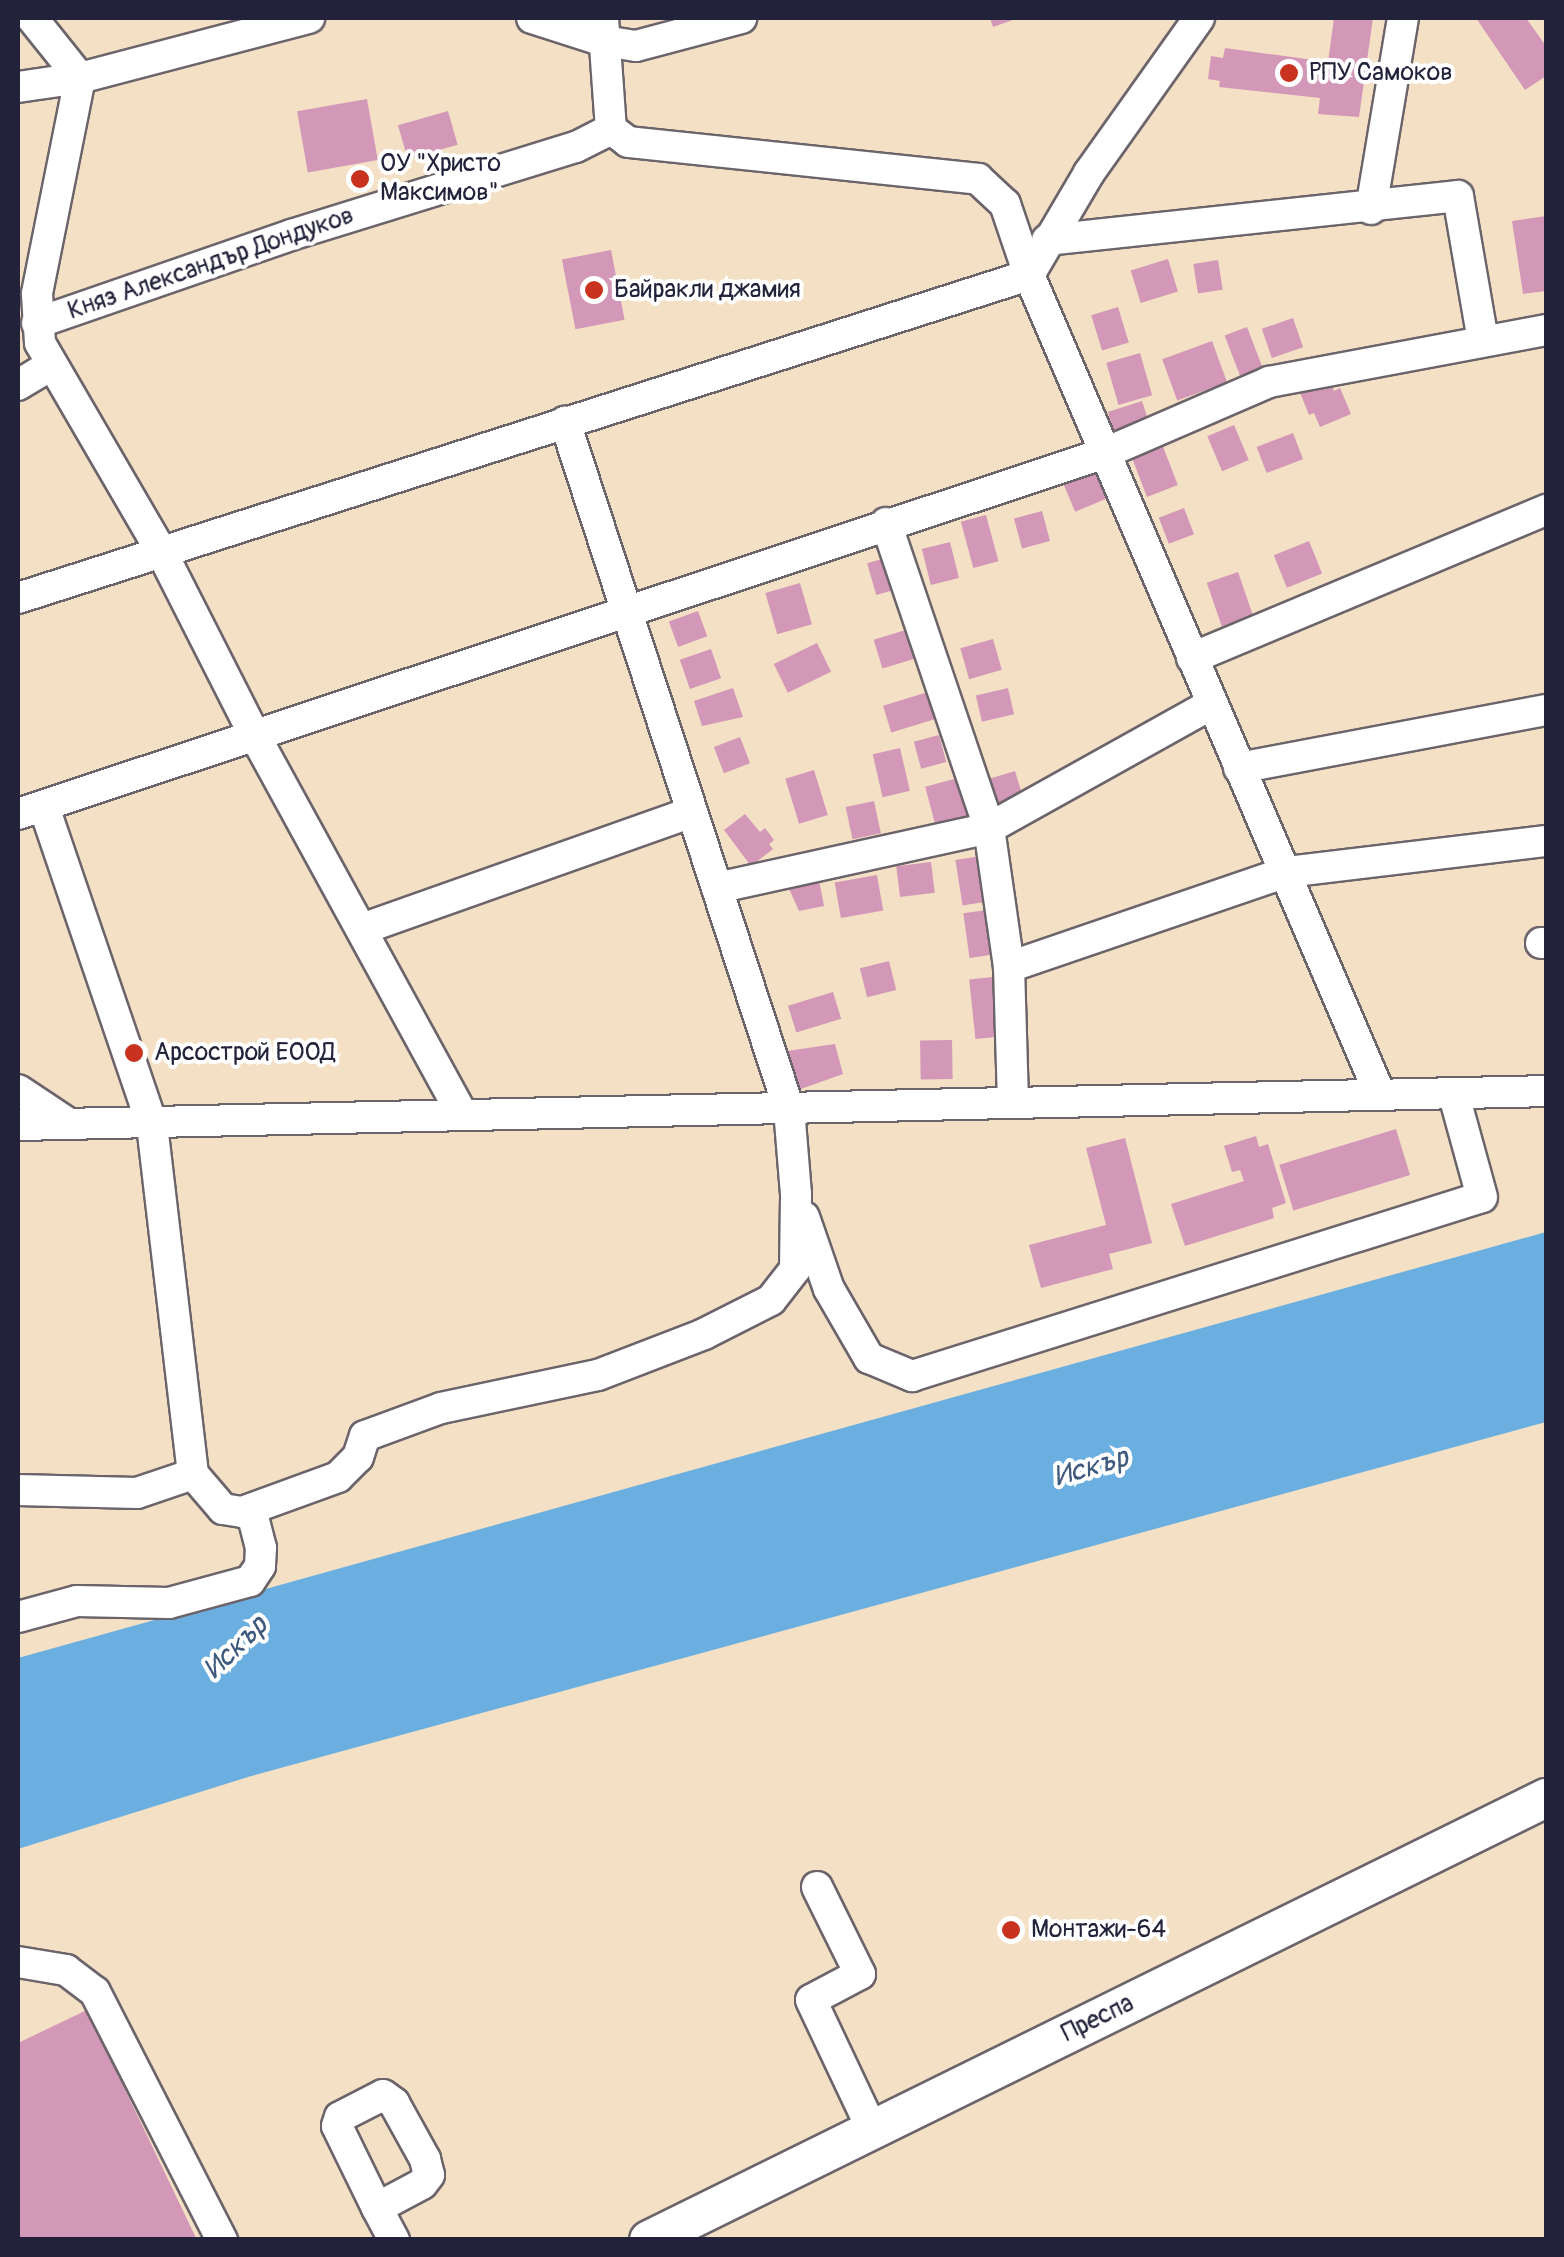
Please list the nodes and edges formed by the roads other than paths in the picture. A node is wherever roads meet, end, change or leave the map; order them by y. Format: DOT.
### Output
graph roads {
  1 [pos="32,18"];
  2 [pos="309,18"];
  3 [pos="532,18"];
  4 [pos="742,18"];
  5 [pos="1200,18"];
  6 [pos="1403,18"];
  7 [pos="604,29"];
  8 [pos="80,78"];
  9 [pos="18,87"];
  10 [pos="611,129"];
  11 [pos="1371,209"];
  12 [pos="1047,240"];
  13 [pos="1030,275"];
  14 [pos="37,323"];
  15 [pos="1546,330"];
  16 [pos="1484,340"];
  17 [pos="51,364"];
  18 [pos="18,385"];
  19 [pos="566,422"];
  20 [pos="1105,453"];
  21 [pos="1546,510"];
  22 [pos="886,523"];
  23 [pos="160,549"];
  24 [pos="18,598"];
  25 [pos="626,608"];
  26 [pos="1192,658"];
  27 [pos="1212,704"];
  28 [pos="1546,710"];
  29 [pos="254,734"];
  30 [pos="1239,768"];
  31 [pos="31,810"];
  32 [pos="692,812"];
  33 [pos="989,828"];
  34 [pos="1546,841"];
  35 [pos="1286,872"];
  36 [pos="717,888"];
  37 [pos="362,929"];
  38 [pos="1008,967"];
  39 [pos="18,1090"];
  40 [pos="1546,1091"];
  41 [pos="1379,1092"];
  42 [pos="1454,1095"];
  43 [pos="1014,1100"];
  44 [pos="789,1109"];
  45 [pos="462,1114"];
  46 [pos="69,1124"];
  47 [pos="152,1125"];
  48 [pos="18,1129"];
  49 [pos="796,1194"];
  50 [pos="194,1474"];
  51 [pos="18,1490"];
  52 [pos="250,1509"];
  53 [pos="18,1617"];
  54 [pos="1546,1798"];
  55 [pos="817,1886"];
  56 [pos="18,1962"];
  57 [pos="872,2129"];
  58 [pos="377,2208"];
  59 [pos="222,2240"];
  60 [pos="394,2240"];
  61 [pos="648,2240"];
  1 -- 8 [label="street"];
  2 -- 8 [label="street"];
  3 -- 7 [label="street"];
  4 -- 7 [label="street"];
  5 -- 12 [label="street"];
  6 -- 11 [label="street"];
  7 -- 10 [label="street"];
  8 -- 9 [label="street"];
  8 -- 14 [label="street"];
  10 -- 13 [label="street"];
  10 -- 14 [label="street, Княз Александър Дондуков"];
  11 -- 12 [label="street"];
  11 -- 16 [label="street"];
  12 -- 13 [label="street"];
  13 -- 19 [label="street"];
  13 -- 20 [label="street"];
  14 -- 17 [label="street"];
  15 -- 16 [label="street"];
  16 -- 20 [label="street"];
  17 -- 18 [label="street"];
  17 -- 23 [label="street"];
  19 -- 23 [label="street"];
  19 -- 25 [label="street"];
  20 -- 22 [label="street"];
  20 -- 26 [label="street"];
  21 -- 26 [label="street"];
  22 -- 25 [label="street"];
  22 -- 33 [label="street"];
  23 -- 24 [label="street"];
  23 -- 29 [label="street"];
  25 -- 29 [label="street"];
  25 -- 32 [label="street"];
  26 -- 27 [label="street"];
  27 -- 30 [label="street"];
  27 -- 33 [label="street"];
  28 -- 30 [label="street"];
  29 -- 31 [label="street"];
  29 -- 37 [label="street"];
  30 -- 35 [label="street"];
  31 -- 47 [label="street"];
  32 -- 36 [label="street"];
  32 -- 37 [label="street"];
  33 -- 36 [label="street"];
  33 -- 38 [label="street"];
  34 -- 35 [label="street"];
  35 -- 38 [label="street"];
  35 -- 41 [label="street"];
  36 -- 44 [label="street"];
  37 -- 45 [label="street"];
  38 -- 43 [label="street"];
  39 -- 46 [label="street"];
  40 -- 42 [label="street"];
  41 -- 42 [label="street"];
  41 -- 43 [label="street"];
  42 -- 49 [label="street"];
  43 -- 44 [label="street"];
  44 -- 45 [label="street"];
  44 -- 49 [label="street"];
  45 -- 47 [label="street"];
  46 -- 47 [label="street"];
  46 -- 48 [label="street"];
  47 -- 50 [label="street"];
  49 -- 52 [label="street"];
  50 -- 51 [label="street"];
  50 -- 52 [label="street"];
  52 -- 53 [label="street"];
  54 -- 57 [label="main road, Преспа"];
  55 -- 57 [label="street"];
  56 -- 59 [label="street"];
  57 -- 61 [label="main road, Преспа"];
  58 -- 60 [label="street"];
}
